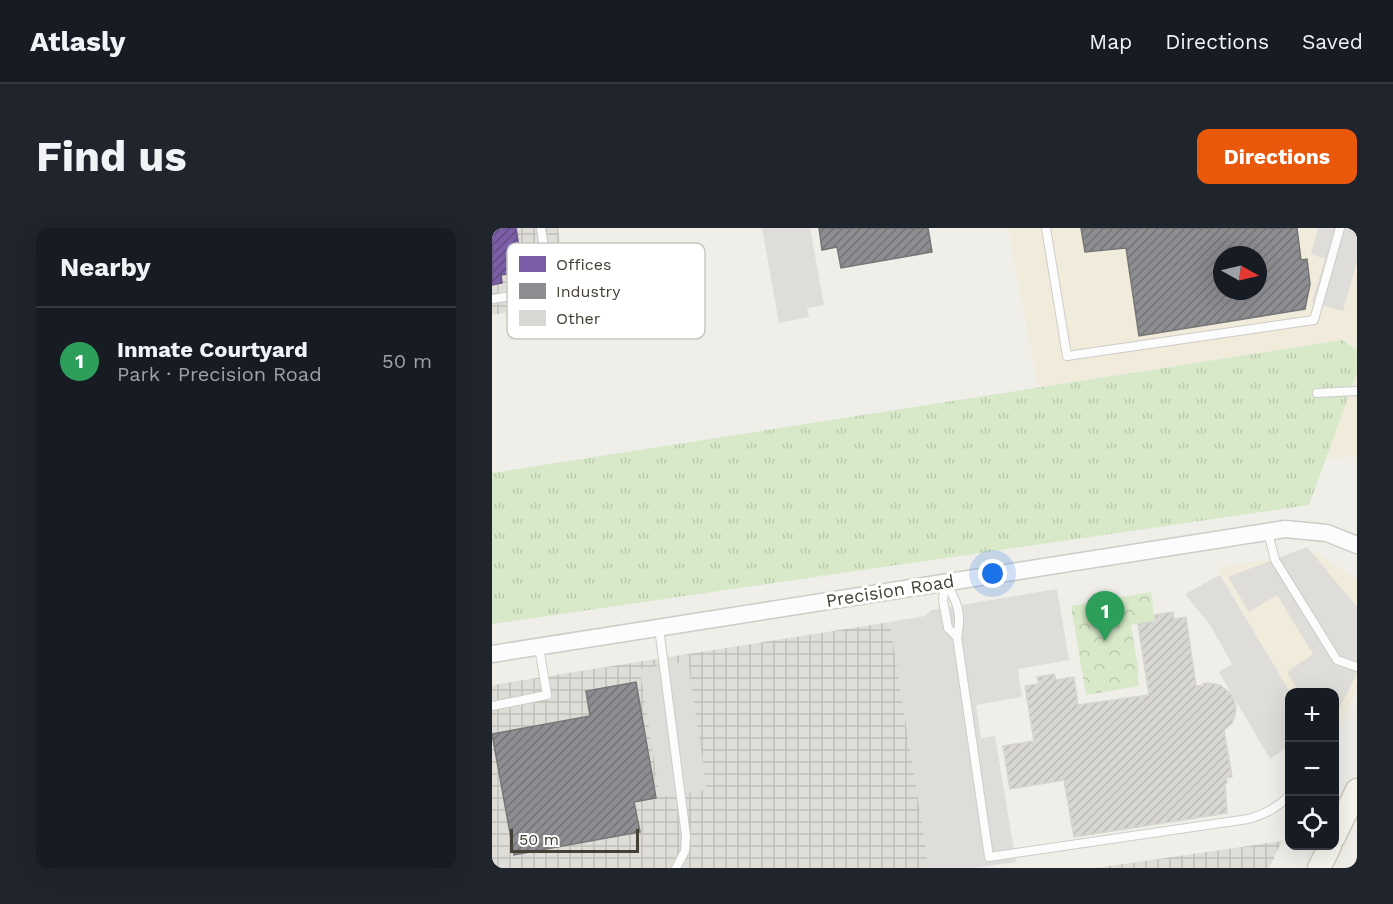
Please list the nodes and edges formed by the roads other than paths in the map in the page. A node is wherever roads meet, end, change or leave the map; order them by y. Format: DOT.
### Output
graph roads {
  1 [pos="541,228"];
  2 [pos="1046,228"];
  3 [pos="1340,228"];
  4 [pos="543,243"];
  5 [pos="507,297"];
  6 [pos="492,299"];
  7 [pos="1357,391"];
  8 [pos="1317,393"];
  9 [pos="1268,532"];
  10 [pos="1357,545"];
  11 [pos="945,582"];
  12 [pos="659,628"];
  13 [pos="539,647"];
  14 [pos="492,654"];
  15 [pos="1357,667"];
  16 [pos="492,706"];
  17 [pos="1357,790"];
  18 [pos="1289,796"];
  19 [pos="1339,824"];
  20 [pos="1328,850"];
  21 [pos="676,868"];
  22 [pos="1319,868"];
  1 -- 4 [label="lane"];
  2 -- 3 [label="lane"];
  5 -- 6 [label="lane"];
  7 -- 8 [label="lane"];
  9 -- 10 [label="street, Precision Road"];
  9 -- 11 [label="street, Precision Road"];
  9 -- 15 [label="lane"];
  11 -- 12 [label="street, Precision Road"];
  11 -- 18 [label="lane"];
  12 -- 13 [label="street, Precision Road"];
  12 -- 21 [label="lane"];
  13 -- 14 [label="street, Precision Road"];
  13 -- 16 [label="lane"];
  17 -- 19 [label="main road"];
  20 -- 22 [label="main road"];
}
